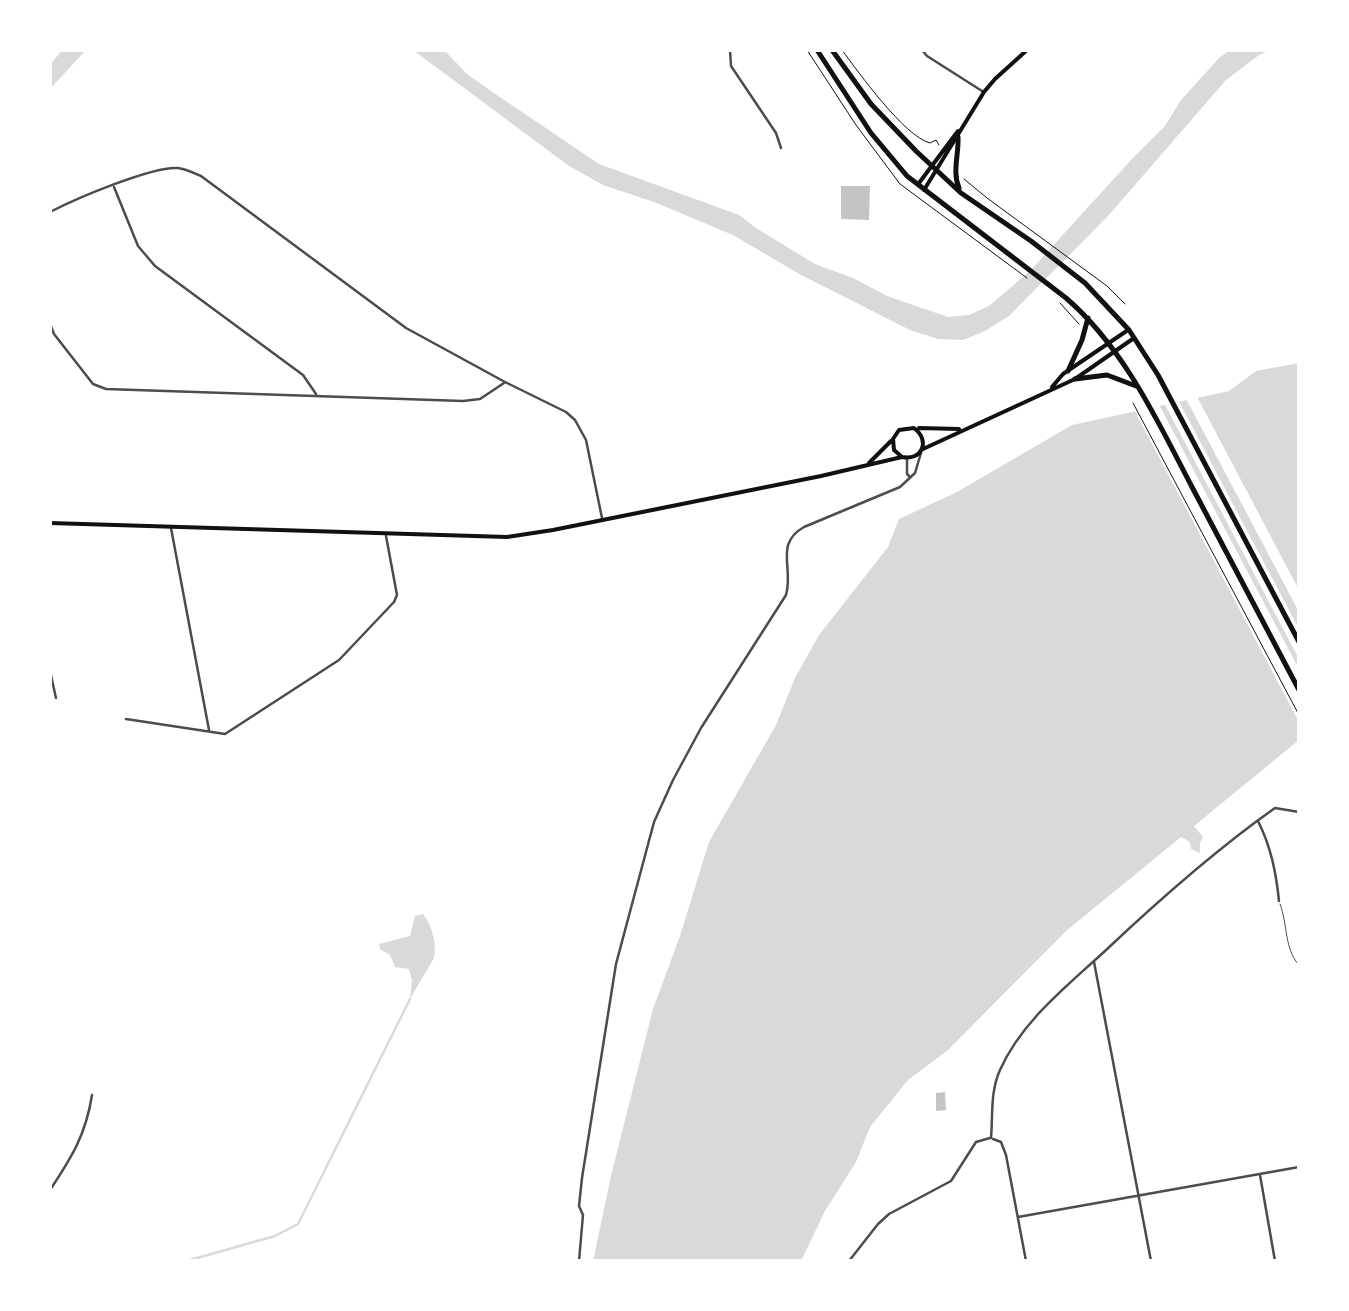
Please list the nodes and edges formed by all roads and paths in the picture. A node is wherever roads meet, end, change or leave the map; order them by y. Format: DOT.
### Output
graph roads {
  1 [pos="730,50"];
  2 [pos="806,50"];
  3 [pos="817,50"];
  4 [pos="832,50"];
  5 [pos="842,50"];
  6 [pos="922,50"];
  7 [pos="1027,50"];
  8 [pos="984,92"];
  9 [pos="961,128"];
  10 [pos="958,137"];
  11 [pos="936,140"];
  12 [pos="781,148"];
  13 [pos="934,167"];
  14 [pos="964,178"];
  15 [pos="114,186"];
  16 [pos="921,187"];
  17 [pos="961,192"];
  18 [pos="50,212"];
  19 [pos="1015,264"];
  20 [pos="1055,298"];
  21 [pos="1125,304"];
  22 [pos="1088,317"];
  23 [pos="50,324"];
  24 [pos="1079,330"];
  25 [pos="1128,330"];
  26 [pos="1134,338"];
  27 [pos="1109,343"];
  28 [pos="1115,352"];
  29 [pos="1068,372"];
  30 [pos="1075,379"];
  31 [pos="505,382"];
  32 [pos="1139,387"];
  33 [pos="1048,390"];
  34 [pos="317,396"];
  35 [pos="1133,403"];
  36 [pos="914,428"];
  37 [pos="964,428"];
  38 [pos="893,439"];
  39 [pos="922,451"];
  40 [pos="904,458"];
  41 [pos="866,466"];
  42 [pos="911,477"];
  43 [pos="602,520"];
  44 [pos="50,523"];
  45 [pos="171,528"];
  46 [pos="386,534"];
  47 [pos="1299,642"];
  48 [pos="50,670"];
  49 [pos="1299,690"];
  50 [pos="56,698"];
  51 [pos="1299,715"];
  52 [pos="126,719"];
  53 [pos="209,731"];
  54 [pos="1299,812"];
  55 [pos="1258,820"];
  56 [pos="1279,901"];
  57 [pos="1094,961"];
  58 [pos="1299,965"];
  59 [pos="92,1095"];
  60 [pos="992,1138"];
  61 [pos="1299,1166"];
  62 [pos="1260,1173"];
  63 [pos="50,1190"];
  64 [pos="1139,1196"];
  65 [pos="1018,1217"];
  66 [pos="578,1261"];
  67 [pos="849,1261"];
  68 [pos="1026,1261"];
  69 [pos="1151,1261"];
  70 [pos="1275,1261"];
  1 -- 12 [label="street"];
  2 -- 19 [label="path"];
  3 -- 16 [label="highway"];
  4 -- 13 [label="highway"];
  5 -- 11 [label="path"];
  6 -- 8 [label="street"];
  7 -- 8 [label="main road"];
  8 -- 9 [label="main road"];
  9 -- 10 [label="main road"];
  9 -- 13 [label="main road"];
  10 -- 13 [label="main road"];
  10 -- 17 [label="highway"];
  13 -- 16 [label="main road"];
  13 -- 17 [label="highway"];
  14 -- 21 [label="path"];
  15 -- 18 [label="street"];
  15 -- 31 [label="street"];
  15 -- 34 [label="street"];
  16 -- 19 [label="highway"];
  17 -- 25 [label="highway"];
  19 -- 22 [label="highway"];
  20 -- 24 [label="path"];
  22 -- 27 [label="highway"];
  22 -- 29 [label="highway"];
  23 -- 34 [label="street"];
  25 -- 26 [label="highway"];
  25 -- 27 [label="main road"];
  26 -- 28 [label="main road"];
  26 -- 47 [label="highway"];
  27 -- 28 [label="highway"];
  27 -- 29 [label="main road"];
  28 -- 30 [label="main road"];
  28 -- 32 [label="highway"];
  29 -- 33 [label="main road"];
  30 -- 32 [label="highway"];
  30 -- 33 [label="main road"];
  31 -- 34 [label="street"];
  31 -- 43 [label="street"];
  32 -- 49 [label="highway"];
  33 -- 37 [label="main road"];
  35 -- 51 [label="path"];
  36 -- 37 [label="main road"];
  36 -- 38 [label="main road"];
  36 -- 39 [label="main road"];
  37 -- 39 [label="main road"];
  38 -- 40 [label="main road"];
  38 -- 41 [label="main road"];
  39 -- 40 [label="main road"];
  39 -- 42 [label="street"];
  40 -- 41 [label="main road"];
  40 -- 42 [label="street"];
  41 -- 43 [label="main road"];
  42 -- 66 [label="street"];
  43 -- 46 [label="main road"];
  44 -- 45 [label="main road"];
  45 -- 46 [label="main road"];
  45 -- 53 [label="street"];
  46 -- 53 [label="street"];
  48 -- 50 [label="street"];
  52 -- 53 [label="street"];
  54 -- 55 [label="street"];
  55 -- 56 [label="street"];
  55 -- 57 [label="street"];
  56 -- 58 [label="lane"];
  57 -- 60 [label="street"];
  57 -- 64 [label="street"];
  59 -- 63 [label="street"];
  60 -- 65 [label="street"];
  60 -- 67 [label="street"];
  61 -- 62 [label="street"];
  62 -- 64 [label="street"];
  62 -- 70 [label="street"];
  64 -- 65 [label="street"];
  64 -- 69 [label="street"];
  65 -- 68 [label="street"];
}
